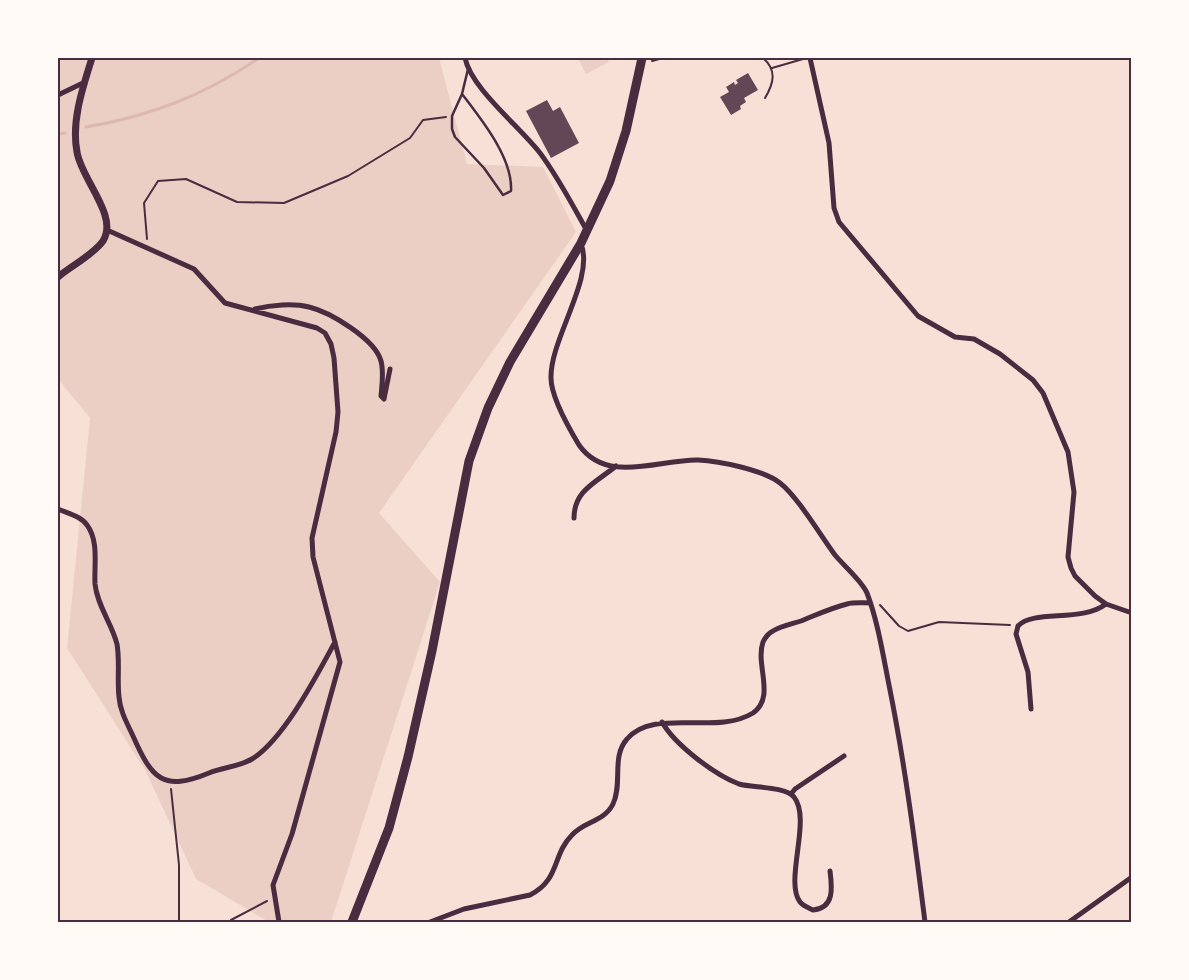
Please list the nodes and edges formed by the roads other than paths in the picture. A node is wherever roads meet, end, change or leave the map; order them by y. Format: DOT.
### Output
graph roads {
  1 [pos="92,58"];
  2 [pos="465,58"];
  3 [pos="809,58"];
  4 [pos="646,60"];
  5 [pos="468,69"];
  6 [pos="85,82"];
  7 [pos="462,94"];
  8 [pos="58,95"];
  9 [pos="107,230"];
  10 [pos="586,231"];
  11 [pos="581,244"];
  12 [pos="58,277"];
  13 [pos="253,310"];
  14 [pos="390,369"];
  15 [pos="616,466"];
  16 [pos="58,510"];
  17 [pos="574,518"];
  18 [pos="870,603"];
  19 [pos="1106,604"];
  20 [pos="1132,613"];
  21 [pos="335,642"];
  22 [pos="1030,709"];
  23 [pos="662,722"];
  24 [pos="844,756"];
  25 [pos="791,794"];
  26 [pos="830,871"];
  27 [pos="1132,877"];
  28 [pos="279,922"];
  29 [pos="352,922"];
  30 [pos="430,922"];
  31 [pos="925,922"];
  32 [pos="1069,922"];
  1 -- 6 [label="street"];
  2 -- 5 [label="street"];
  3 -- 19 [label="street"];
  4 -- 10 [label="main road"];
  5 -- 7 [label="lane"];
  5 -- 10 [label="street"];
  6 -- 8 [label="street"];
  6 -- 9 [label="street"];
  7 -- 7 [label="lane"];
  9 -- 12 [label="street"];
  9 -- 13 [label="street"];
  10 -- 11 [label="main road"];
  11 -- 15 [label="street"];
  11 -- 29 [label="main road"];
  13 -- 14 [label="street"];
  13 -- 21 [label="street"];
  15 -- 17 [label="street"];
  15 -- 18 [label="street"];
  16 -- 21 [label="street"];
  18 -- 23 [label="street"];
  18 -- 31 [label="street"];
  19 -- 20 [label="street"];
  19 -- 22 [label="street"];
  21 -- 28 [label="street"];
  23 -- 25 [label="street"];
  23 -- 30 [label="street"];
  24 -- 25 [label="street"];
  25 -- 26 [label="street"];
  27 -- 32 [label="street"];
}
